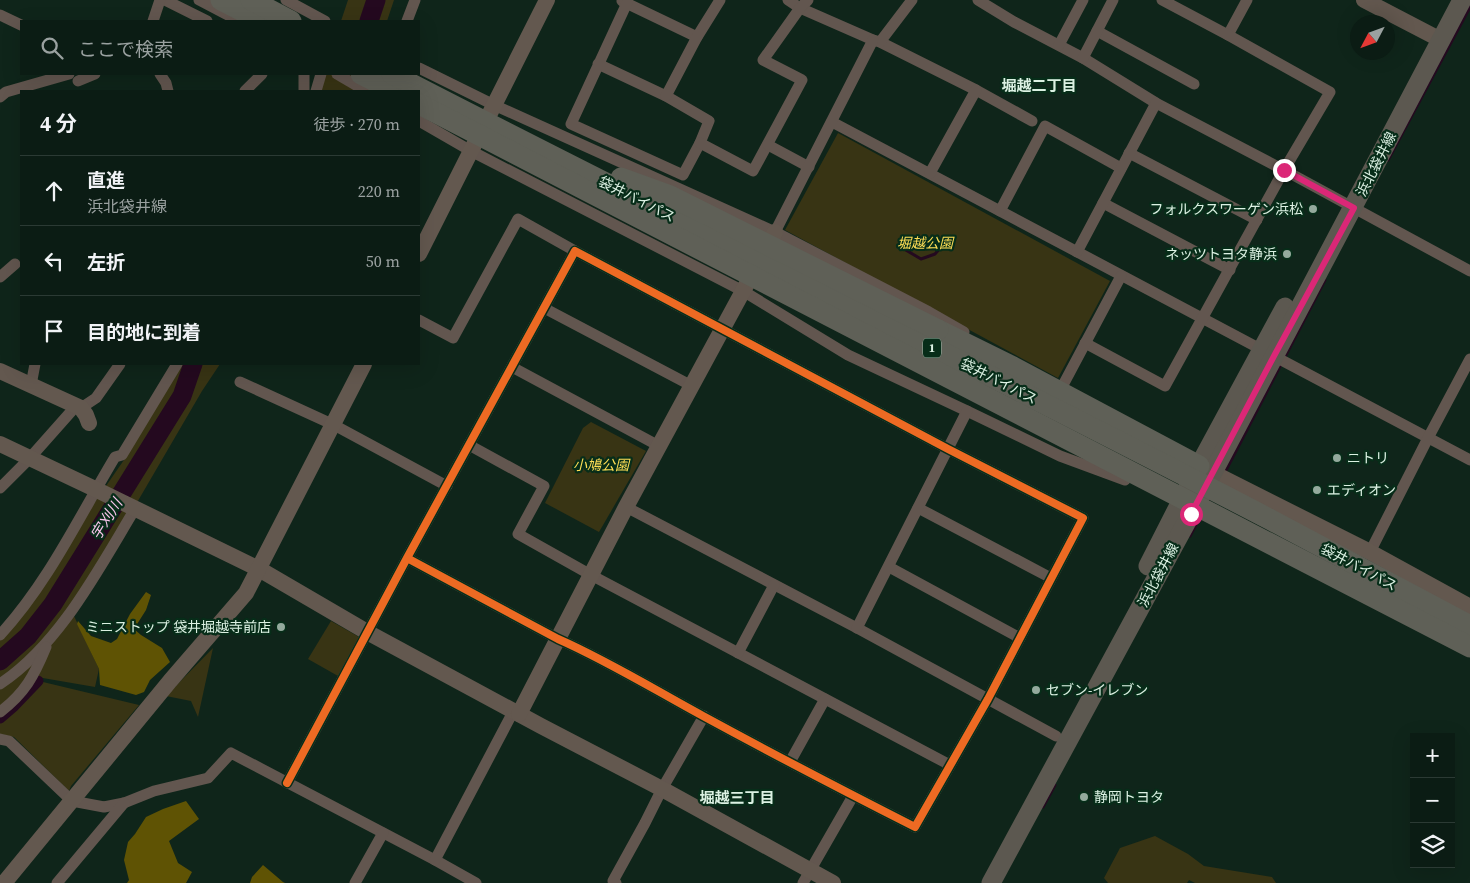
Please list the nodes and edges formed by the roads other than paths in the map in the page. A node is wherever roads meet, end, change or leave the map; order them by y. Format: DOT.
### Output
graph roads {
  1 [pos="160,0"];
  2 [pos="165,0"];
  3 [pos="199,0"];
  4 [pos="221,0"];
  5 [pos="251,0"];
  6 [pos="286,0"];
  7 [pos="415,0"];
  8 [pos="548,0"];
  9 [pos="720,0"];
  10 [pos="788,0"];
  11 [pos="912,0"];
  12 [pos="978,0"];
  13 [pos="1083,0"];
  14 [pos="1113,0"];
  15 [pos="1162,0"];
  16 [pos="1247,0"];
  17 [pos="1364,0"];
  18 [pos="1450,0"];
  19 [pos="1462,0"];
  20 [pos="623,2"];
  21 [pos="804,4"];
  22 [pos="0,15"];
  23 [pos="153,20"];
  24 [pos="205,20"];
  25 [pos="237,20"];
  26 [pos="260,20"];
  27 [pos="289,20"];
  28 [pos="323,20"];
  29 [pos="407,20"];
  30 [pos="20,25"];
  31 [pos="1097,31"];
  32 [pos="1228,35"];
  33 [pos="697,37"];
  34 [pos="1436,38"];
  35 [pos="877,41"];
  36 [pos="1059,46"];
  37 [pos="1083,58"];
  38 [pos="598,64"];
  39 [pos="420,68"];
  40 [pos="92,75"];
  41 [pos="161,75"];
  42 [pos="261,75"];
  43 [pos="304,75"];
  44 [pos="320,75"];
  45 [pos="340,75"];
  46 [pos="394,75"];
  47 [pos="75,80"];
  48 [pos="363,84"];
  49 [pos="1194,84"];
  50 [pos="168,90"];
  51 [pos="245,90"];
  52 [pos="304,90"];
  53 [pos="316,90"];
  54 [pos="390,90"];
  55 [pos="417,90"];
  56 [pos="976,90"];
  57 [pos="420,92"];
  58 [pos="666,96"];
  59 [pos="0,97"];
  60 [pos="1156,103"];
  61 [pos="420,104"];
  62 [pos="494,105"];
  63 [pos="462,118"];
  64 [pos="1032,121"];
  65 [pos="420,122"];
  66 [pos="832,122"];
  67 [pos="700,143"];
  68 [pos="768,146"];
  69 [pos="471,151"];
  70 [pos="1129,153"];
  71 [pos="809,167"];
  72 [pos="1121,168"];
  73 [pos="1284,170"];
  74 [pos="930,173"];
  75 [pos="1103,203"];
  76 [pos="1349,205"];
  77 [pos="1000,211"];
  78 [pos="1257,220"];
  79 [pos="775,232"];
  80 [pos="575,251"];
  81 [pos="420,252"];
  82 [pos="1077,252"];
  83 [pos="15,264"];
  84 [pos="1230,270"];
  85 [pos="1470,271"];
  86 [pos="0,276"];
  87 [pos="1121,276"];
  88 [pos="743,291"];
  89 [pos="544,308"];
  90 [pos="1203,319"];
  91 [pos="420,321"];
  92 [pos="722,330"];
  93 [pos="1085,342"];
  94 [pos="1268,352"];
  95 [pos="1470,359"];
  96 [pos="35,365"];
  97 [pos="119,365"];
  98 [pos="175,365"];
  99 [pos="364,365"];
  100 [pos="512,367"];
  101 [pos="0,370"];
  102 [pos="240,382"];
  103 [pos="31,386"];
  104 [pos="692,386"];
  105 [pos="1062,387"];
  106 [pos="1092,410"];
  107 [pos="967,411"];
  108 [pos="82,413"];
  109 [pos="334,425"];
  110 [pos="1428,438"];
  111 [pos="0,444"];
  112 [pos="470,445"];
  113 [pos="658,446"];
  114 [pos="948,450"];
  115 [pos="29,459"];
  116 [pos="1470,460"];
  117 [pos="1206,469"];
  118 [pos="1125,480"];
  119 [pos="447,486"];
  120 [pos="0,488"];
  121 [pos="96,489"];
  122 [pos="626,507"];
  123 [pos="133,508"];
  124 [pos="918,508"];
  125 [pos="1185,511"];
  126 [pos="1370,552"];
  127 [pos="407,558"];
  128 [pos="888,566"];
  129 [pos="259,570"];
  130 [pos="591,575"];
  131 [pos="1051,578"];
  132 [pos="774,585"];
  133 [pos="1470,607"];
  134 [pos="1470,626"];
  135 [pos="857,628"];
  136 [pos="367,632"];
  137 [pos="0,635"];
  138 [pos="50,638"];
  139 [pos="558,638"];
  140 [pos="1020,638"];
  141 [pos="1470,647"];
  142 [pos="738,653"];
  143 [pos="1470,658"];
  144 [pos="0,684"];
  145 [pos="825,699"];
  146 [pos="988,700"];
  147 [pos="0,712"];
  148 [pos="516,712"];
  149 [pos="704,716"];
  150 [pos="1056,736"];
  151 [pos="0,739"];
  152 [pos="790,762"];
  153 [pos="950,765"];
  154 [pos="287,783"];
  155 [pos="662,789"];
  156 [pos="853,796"];
  157 [pos="72,801"];
  158 [pos="124,803"];
  159 [pos="383,833"];
  160 [pos="435,860"];
  161 [pos="806,877"];
  162 [pos="4,883"];
  163 [pos="57,883"];
  164 [pos="355,883"];
  165 [pos="476,883"];
  166 [pos="616,883"];
  167 [pos="833,883"];
  168 [pos="980,883"];
  169 [pos="991,883"];
  1 -- 23 [label="street"];
  2 -- 24 [label="street"];
  3 -- 25 [label="street"];
  4 -- 26 [label="highway"];
  5 -- 27 [label="highway"];
  6 -- 28 [label="street"];
  7 -- 29 [label="street"];
  8 -- 62 [label="street"];
  9 -- 33 [label="street"];
  10 -- 21 [label="street"];
  11 -- 35 [label="street"];
  12 -- 36 [label="street"];
  13 -- 36 [label="street"];
  14 -- 31 [label="street"];
  15 -- 32 [label="street"];
  16 -- 32 [label="street"];
  17 -- 34 [label="street"];
  18 -- 34 [label="main road, 浜北袋井線"];
  19 -- 34 [label="main road, 浜北袋井線"];
  20 -- 33 [label="street"];
  20 -- 38 [label="street"];
  21 -- 35 [label="street"];
  21 -- 68 [label="street"];
  22 -- 30 [label="street"];
  31 -- 37 [label="street"];
  31 -- 49 [label="street"];
  32 -- 73 [label="street"];
  33 -- 58 [label="street"];
  34 -- 76 [label="main road, 浜北袋井線"];
  35 -- 56 [label="street"];
  35 -- 66 [label="street"];
  36 -- 37 [label="street"];
  37 -- 60 [label="street"];
  38 -- 58 [label="street"];
  38 -- 67 [label="street"];
  39 -- 62 [label="street"];
  40 -- 47 [label="street"];
  41 -- 50 [label="street"];
  42 -- 51 [label="street"];
  43 -- 52 [label="street"];
  44 -- 53 [label="street"];
  45 -- 48 [label="street"];
  46 -- 55 [label="highway, 袋井バイパス / 1, bridge"];
  47 -- 59 [label="street"];
  48 -- 54 [label="highway"];
  56 -- 64 [label="street"];
  56 -- 74 [label="street"];
  57 -- 63 [label="highway, 袋井バイパス / 1, bridge"];
  58 -- 67 [label="street"];
  60 -- 70 [label="street"];
  60 -- 73 [label="street"];
  61 -- 63 [label="highway, 袋井バイパス / 1, bridge"];
  62 -- 69 [label="street"];
  62 -- 79 [label="street"];
  63 -- 106 [label="highway, bridge"];
  63 -- 118 [label="highway, bridge"];
  63 -- 134 [label="highway, 袋井バイパス / 1, bridge"];
  63 -- 141 [label="highway, 袋井バイパス / 1, bridge"];
  65 -- 69 [label="street"];
  66 -- 71 [label="street"];
  66 -- 74 [label="street"];
  67 -- 68 [label="street"];
  68 -- 71 [label="street"];
  69 -- 81 [label="street"];
  69 -- 88 [label="street"];
  70 -- 72 [label="street"];
  70 -- 78 [label="street"];
  71 -- 79 [label="street"];
  72 -- 75 [label="street"];
  72 -- 77 [label="street"];
  73 -- 76 [label="street"];
  73 -- 78 [label="street"];
  74 -- 77 [label="street"];
  75 -- 82 [label="street"];
  75 -- 84 [label="street"];
  76 -- 85 [label="street"];
  76 -- 94 [label="main road, 浜北袋井線"];
  77 -- 82 [label="street"];
  78 -- 84 [label="street"];
  79 -- 88 [label="street"];
  79 -- 105 [label="street"];
  80 -- 89 [label="street"];
  80 -- 91 [label="street"];
  80 -- 92 [label="street"];
  82 -- 87 [label="street"];
  83 -- 86 [label="street"];
  84 -- 90 [label="street"];
  87 -- 90 [label="street"];
  87 -- 93 [label="street"];
  88 -- 92 [label="street"];
  88 -- 107 [label="street"];
  89 -- 100 [label="street"];
  89 -- 104 [label="street"];
  90 -- 93 [label="street"];
  90 -- 94 [label="street"];
  92 -- 104 [label="street"];
  92 -- 114 [label="street"];
  93 -- 105 [label="street"];
  94 -- 110 [label="street"];
  94 -- 117 [label="main road, 浜北袋井線"];
  95 -- 110 [label="street"];
  96 -- 103 [label="street"];
  97 -- 108 [label="street"];
  98 -- 121 [label="street"];
  99 -- 109 [label="street"];
  100 -- 112 [label="street"];
  100 -- 113 [label="street"];
  101 -- 103 [label="street"];
  102 -- 109 [label="street"];
  103 -- 108 [label="street"];
  104 -- 113 [label="street"];
  105 -- 106 [label="street"];
  106 -- 117 [label="highway"];
  107 -- 114 [label="street"];
  107 -- 118 [label="street"];
  108 -- 115 [label="street"];
  109 -- 119 [label="street"];
  109 -- 129 [label="street"];
  110 -- 116 [label="street"];
  110 -- 126 [label="street"];
  111 -- 115 [label="street"];
  112 -- 119 [label="street"];
  112 -- 130 [label="street"];
  113 -- 122 [label="street"];
  114 -- 124 [label="street"];
  114 -- 131 [label="street"];
  115 -- 120 [label="street"];
  115 -- 121 [label="street"];
  117 -- 125 [label="main road, 浜北袋井線"];
  117 -- 126 [label="street"];
  118 -- 125 [label="highway"];
  119 -- 127 [label="street"];
  121 -- 123 [label="street"];
  121 -- 137 [label="street"];
  122 -- 130 [label="street"];
  122 -- 132 [label="street"];
  123 -- 129 [label="street"];
  123 -- 138 [label="street"];
  124 -- 128 [label="street"];
  124 -- 131 [label="street"];
  125 -- 143 [label="street"];
  125 -- 150 [label="main road, 浜北袋井線"];
  125 -- 169 [label="main road, 浜北袋井線"];
  126 -- 133 [label="street"];
  127 -- 136 [label="street"];
  127 -- 139 [label="street"];
  128 -- 135 [label="street"];
  128 -- 140 [label="street"];
  129 -- 136 [label="street"];
  129 -- 157 [label="street"];
  130 -- 139 [label="street"];
  130 -- 142 [label="street"];
  131 -- 140 [label="street"];
  132 -- 135 [label="street"];
  132 -- 142 [label="street"];
  135 -- 146 [label="street"];
  136 -- 148 [label="street"];
  136 -- 154 [label="street"];
  138 -- 144 [label="street"];
  138 -- 147 [label="street"];
  139 -- 148 [label="street"];
  139 -- 149 [label="street"];
  140 -- 146 [label="street"];
  142 -- 145 [label="street"];
  145 -- 152 [label="street"];
  145 -- 153 [label="street"];
  146 -- 150 [label="street"];
  146 -- 153 [label="street"];
  148 -- 155 [label="street"];
  148 -- 160 [label="street"];
  149 -- 152 [label="street"];
  149 -- 155 [label="street"];
  150 -- 168 [label="main road, 浜北袋井線"];
  151 -- 157 [label="street"];
  152 -- 156 [label="street"];
  153 -- 156 [label="street"];
  154 -- 158 [label="street"];
  154 -- 159 [label="street"];
  155 -- 161 [label="street"];
  155 -- 166 [label="street"];
  156 -- 161 [label="street"];
  157 -- 158 [label="street"];
  157 -- 162 [label="street"];
  158 -- 163 [label="street"];
  159 -- 160 [label="street"];
  159 -- 164 [label="street"];
  160 -- 165 [label="street"];
  161 -- 167 [label="street"];
}
